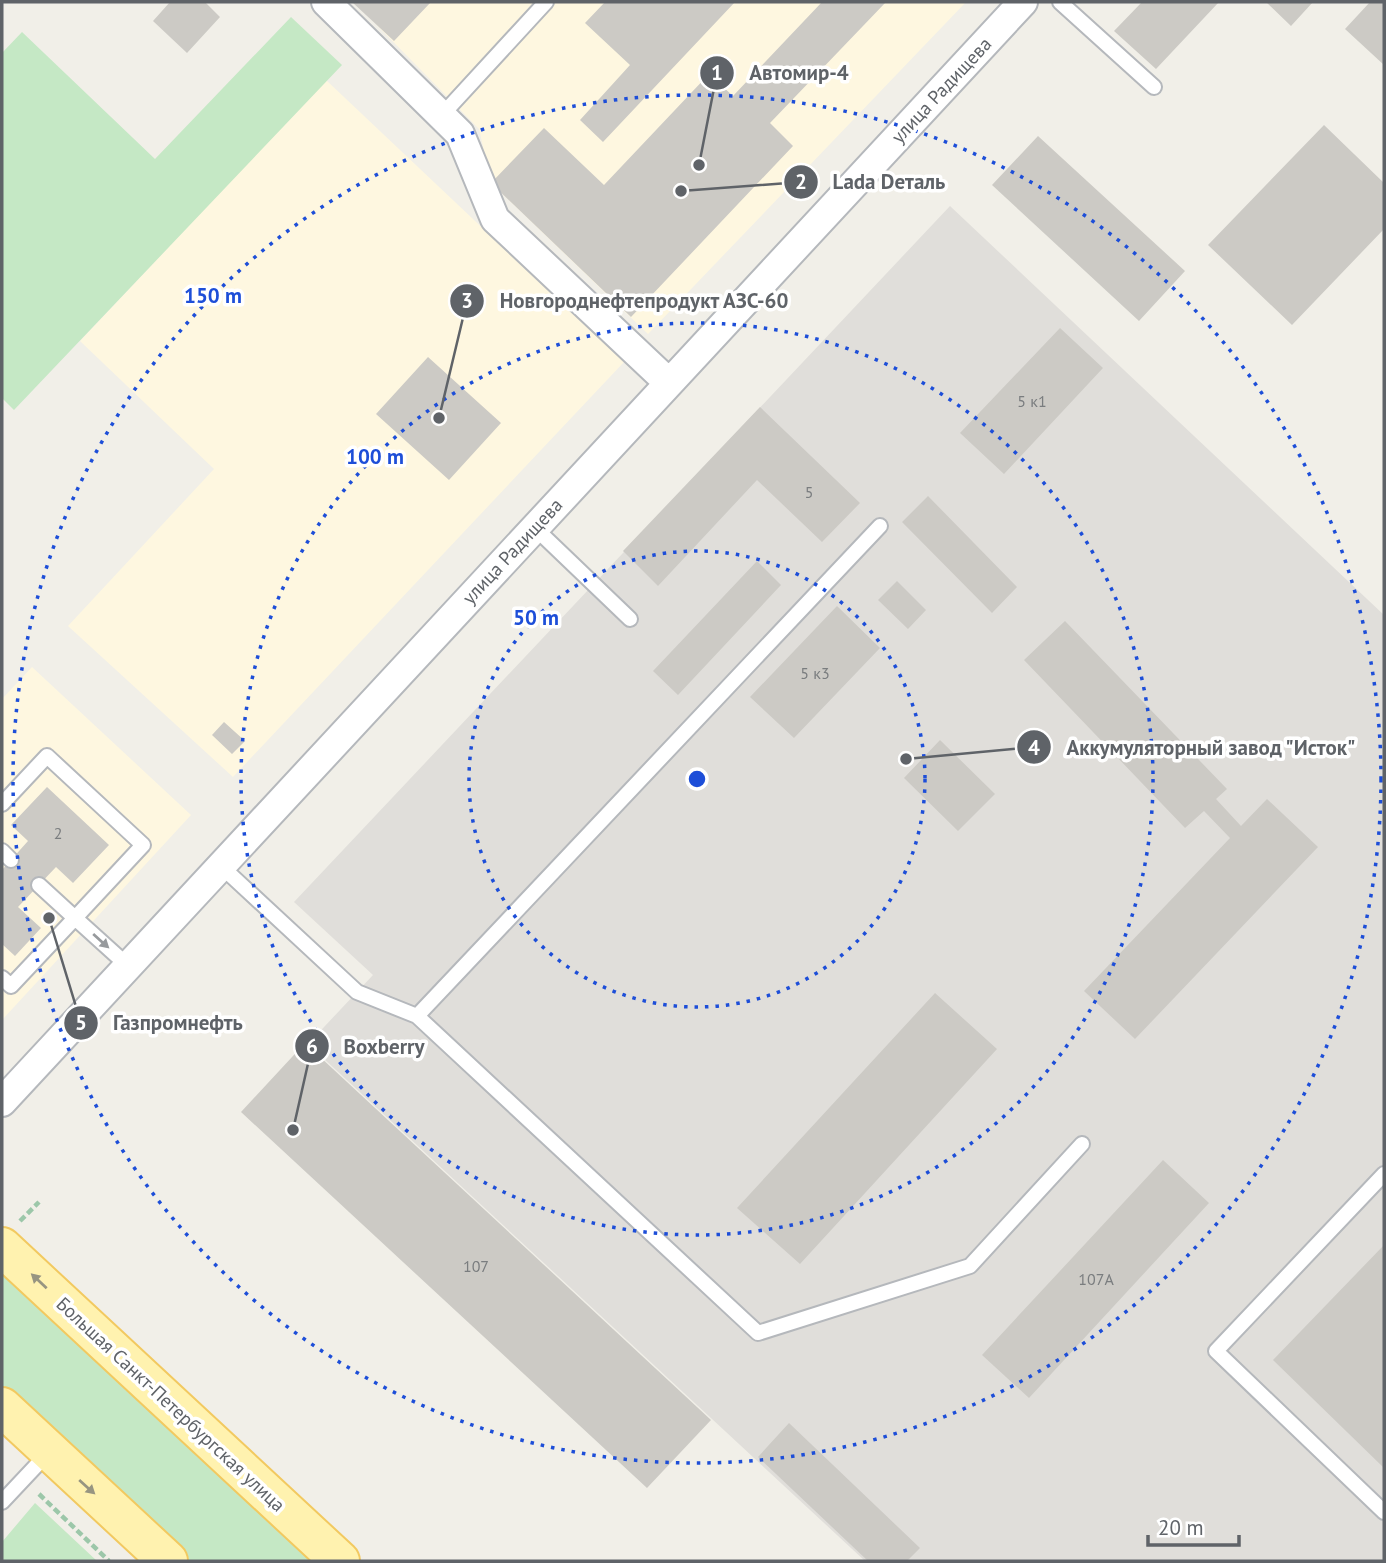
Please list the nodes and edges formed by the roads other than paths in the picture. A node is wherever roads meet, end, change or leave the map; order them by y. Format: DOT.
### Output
graph roads {
  1 [pos="326,2"];
  2 [pos="545,2"];
  3 [pos="1023,2"];
  4 [pos="1060,2"];
  5 [pos="1154,87"];
  6 [pos="442,115"];
  7 [pos="668,382"];
  8 [pos="880,526"];
  9 [pos="534,527"];
  10 [pos="630,619"];
  11 [pos="2,804"];
  12 [pos="221,866"];
  13 [pos="39,885"];
  14 [pos="75,918"];
  15 [pos="127,965"];
  16 [pos="2,978"];
  17 [pos="417,1016"];
  18 [pos="2,1102"];
  19 [pos="1082,1144"];
  20 [pos="1384,1174"];
  21 [pos="2,1247"];
  22 [pos="2,1407"];
  23 [pos="36,1465"];
  24 [pos="2,1502"];
  25 [pos="1384,1512"];
  26 [pos="168,1561"];
  27 [pos="340,1561"];
  1 -- 6 [label="street"];
  2 -- 6 [label="lane"];
  3 -- 7 [label="street, улица Радищева"];
  4 -- 5 [label="lane"];
  6 -- 7 [label="street"];
  7 -- 9 [label="street, улица Радищева"];
  8 -- 17 [label="lane"];
  9 -- 10 [label="lane"];
  9 -- 12 [label="street, улица Радищева"];
  11 -- 14 [label="lane"];
  12 -- 15 [label="street, улица Радищева"];
  12 -- 17 [label="lane"];
  13 -- 14 [label="lane"];
  14 -- 15 [label="lane, one-way"];
  14 -- 16 [label="lane"];
  15 -- 18 [label="street, улица Радищева"];
  17 -- 19 [label="lane"];
  20 -- 25 [label="lane"];
  27 -- 21 [label="main road, Большая Санкт-Петербургская улица, one-way"];
  22 -- 23 [label="main road"];
  23 -- 24 [label="lane"];
  23 -- 26 [label="main road, one-way"];
}
